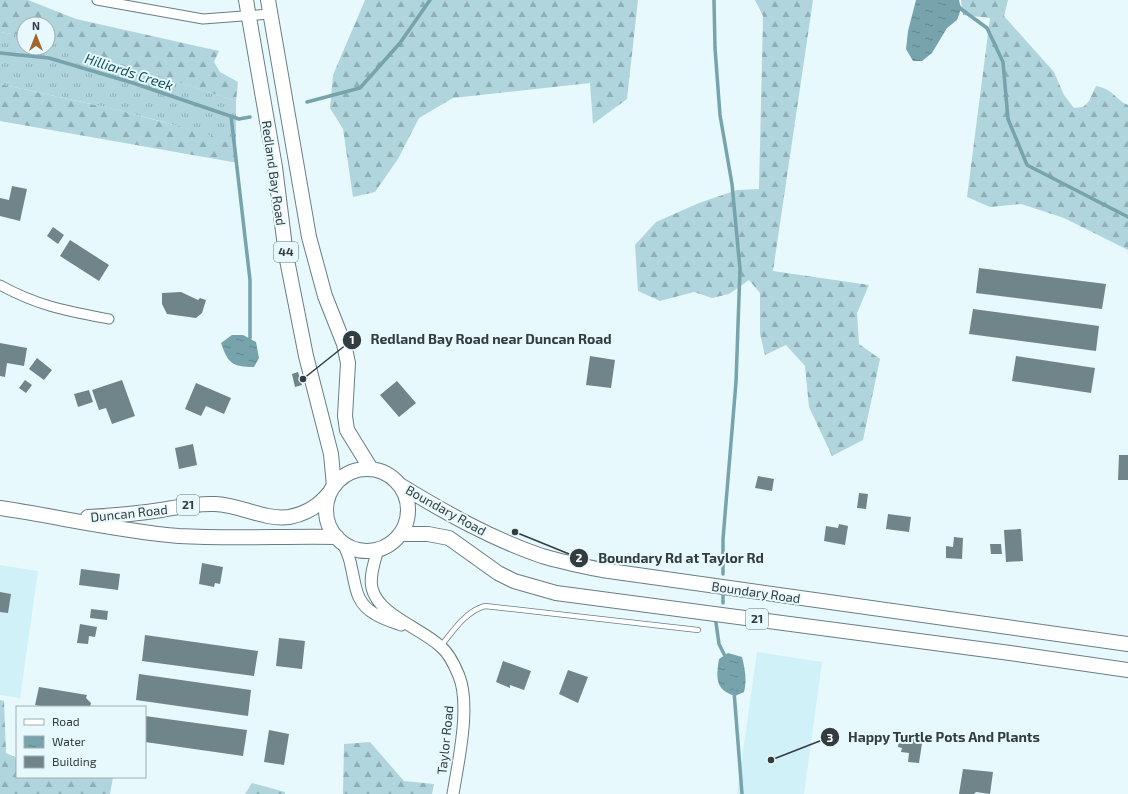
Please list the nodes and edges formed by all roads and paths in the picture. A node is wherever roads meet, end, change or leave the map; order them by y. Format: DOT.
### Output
graph roads {
  1 [pos="97,0"];
  2 [pos="246,0"];
  3 [pos="269,7"];
  4 [pos="249,15"];
  5 [pos="0,285"];
  6 [pos="109,319"];
  7 [pos="371,469"];
  8 [pos="400,485"];
  9 [pos="332,489"];
  10 [pos="0,508"];
  11 [pos="38,514"];
  12 [pos="400,534"];
  13 [pos="340,540"];
  14 [pos="378,549"];
  15 [pos="698,630"];
  16 [pos="1128,644"];
  17 [pos="440,646"];
  18 [pos="1128,670"];
  19 [pos="453,794"];
  1 -- 4 [label="street"];
  2 -- 4 [label="main road, Redland Bay Road / 44"];
  3 -- 4 [label="street"];
  3 -- 7 [label="main road, Redland Bay Road / 44"];
  4 -- 9 [label="main road, Redland Bay Road / 44"];
  5 -- 6 [label="street"];
  7 -- 8 [label="main road, 21"];
  7 -- 9 [label="main road, 21"];
  8 -- 12 [label="main road"];
  8 -- 16 [label="main road, Boundary Road / 21"];
  9 -- 11 [label="main road, Duncan Road / 21"];
  9 -- 13 [label="main road"];
  10 -- 11 [label="main road, Duncan Road / 21"];
  11 -- 13 [label="main road, Duncan Road / 21"];
  12 -- 14 [label="main road"];
  12 -- 18 [label="main road, Boundary Road / 21"];
  13 -- 14 [label="main road, 21"];
  13 -- 17 [label="street, Taylor Road"];
  14 -- 17 [label="street, Taylor Road"];
  15 -- 17 [label="lane"];
  17 -- 19 [label="street, Taylor Road"];
}
